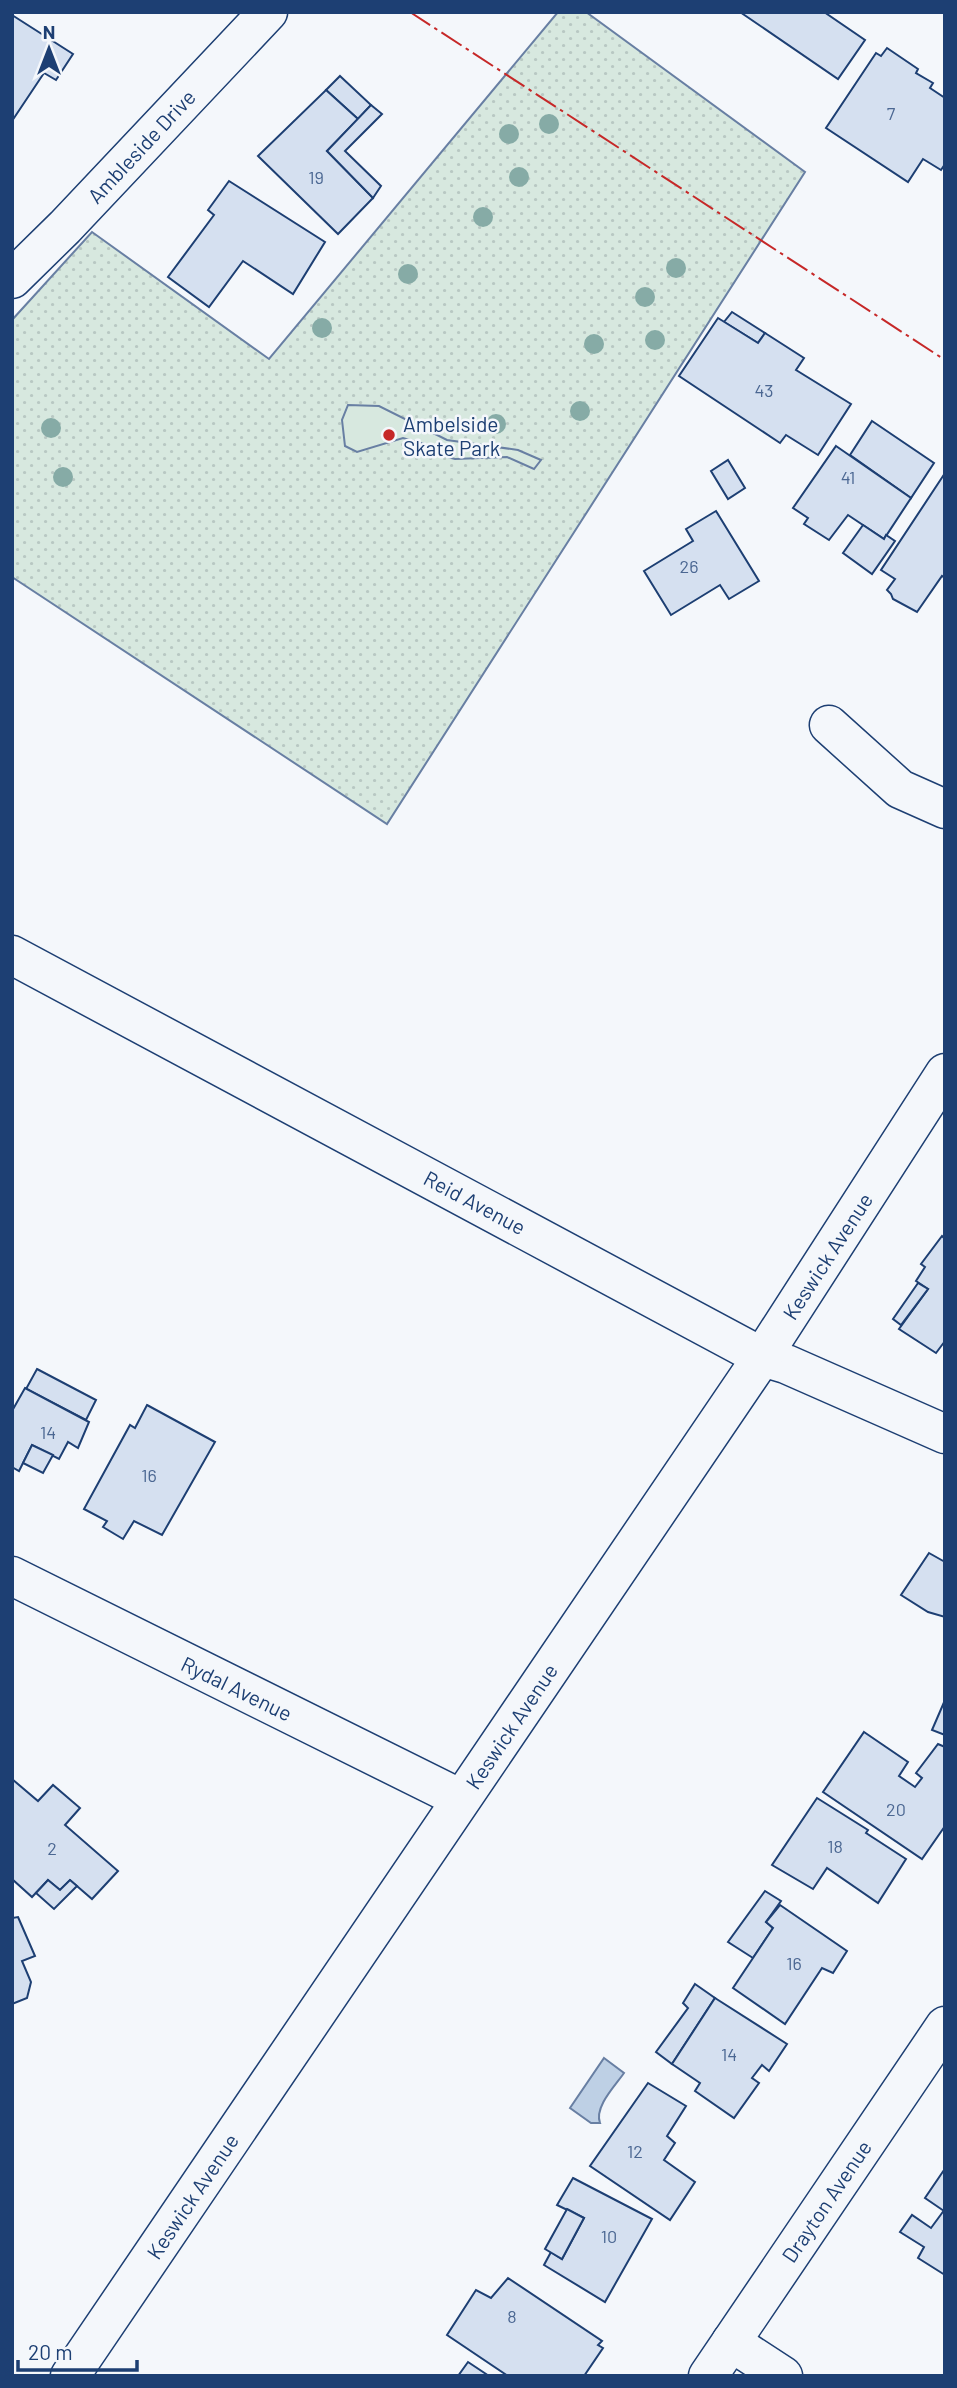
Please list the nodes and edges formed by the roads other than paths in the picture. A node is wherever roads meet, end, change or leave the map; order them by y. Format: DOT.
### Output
graph roads {
  1 [pos="268,12"];
  2 [pos="12,279"];
  3 [pos="829,724"];
  4 [pos="945,809"];
  5 [pos="12,955"];
  6 [pos="945,1073"];
  7 [pos="762,1356"];
  8 [pos="945,1434"];
  9 [pos="18,1589"];
  10 [pos="461,1799"];
  11 [pos="945,2026"];
  12 [pos="731,2342"];
  13 [pos="70,2376"];
  14 [pos="708,2376"];
  15 [pos="783,2376"];
  1 -- 2 [label="street, Ambleside Drive"];
  3 -- 4 [label="street"];
  5 -- 7 [label="street, Reid Avenue"];
  6 -- 7 [label="street, Keswick Avenue"];
  7 -- 8 [label="street, Reid Avenue"];
  7 -- 10 [label="street, Keswick Avenue"];
  9 -- 10 [label="street, Rydal Avenue"];
  10 -- 13 [label="street, Keswick Avenue"];
  11 -- 12 [label="street, Drayton Avenue"];
  12 -- 14 [label="street, Drayton Avenue"];
  12 -- 15 [label="street"];
}
